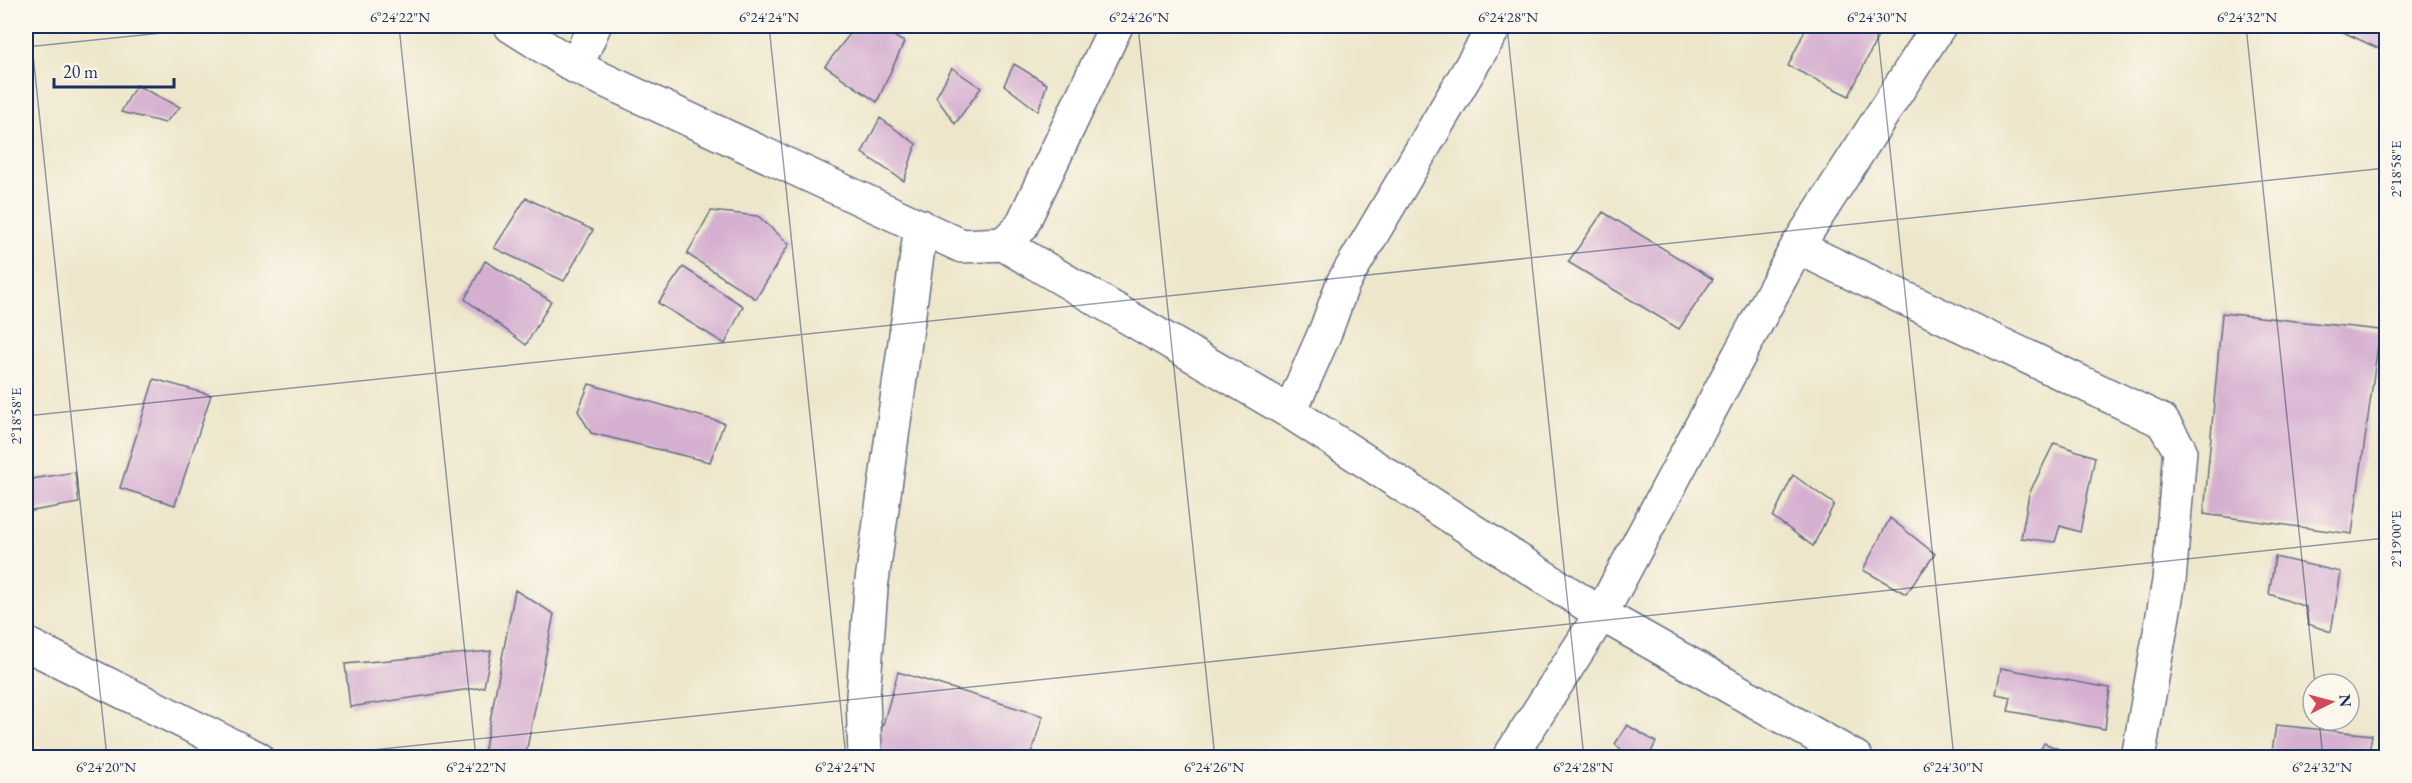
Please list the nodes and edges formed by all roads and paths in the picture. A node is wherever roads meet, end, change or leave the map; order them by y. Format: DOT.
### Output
graph roads {
  1 [pos="511,26"];
  2 [pos="594,26"];
  3 [pos="1116,26"];
  4 [pos="1495,26"];
  5 [pos="1939,26"];
  6 [pos="576,67"];
  7 [pos="921,226"];
  8 [pos="1003,244"];
  9 [pos="1797,248"];
  10 [pos="1290,412"];
  11 [pos="1601,614"];
  12 [pos="26,644"];
  13 [pos="869,756"];
  14 [pos="257,758"];
  15 [pos="1509,758"];
  16 [pos="1856,758"];
  17 [pos="2138,758"];
  1 -- 6 [label="street"];
  2 -- 6 [label="street"];
  3 -- 8 [label="street"];
  4 -- 10 [label="street"];
  5 -- 9 [label="street"];
  6 -- 7 [label="street"];
  7 -- 8 [label="street"];
  7 -- 13 [label="street"];
  8 -- 10 [label="street"];
  9 -- 11 [label="street"];
  9 -- 17 [label="street"];
  10 -- 11 [label="street"];
  11 -- 15 [label="street"];
  11 -- 16 [label="street"];
  12 -- 14 [label="street"];
}
